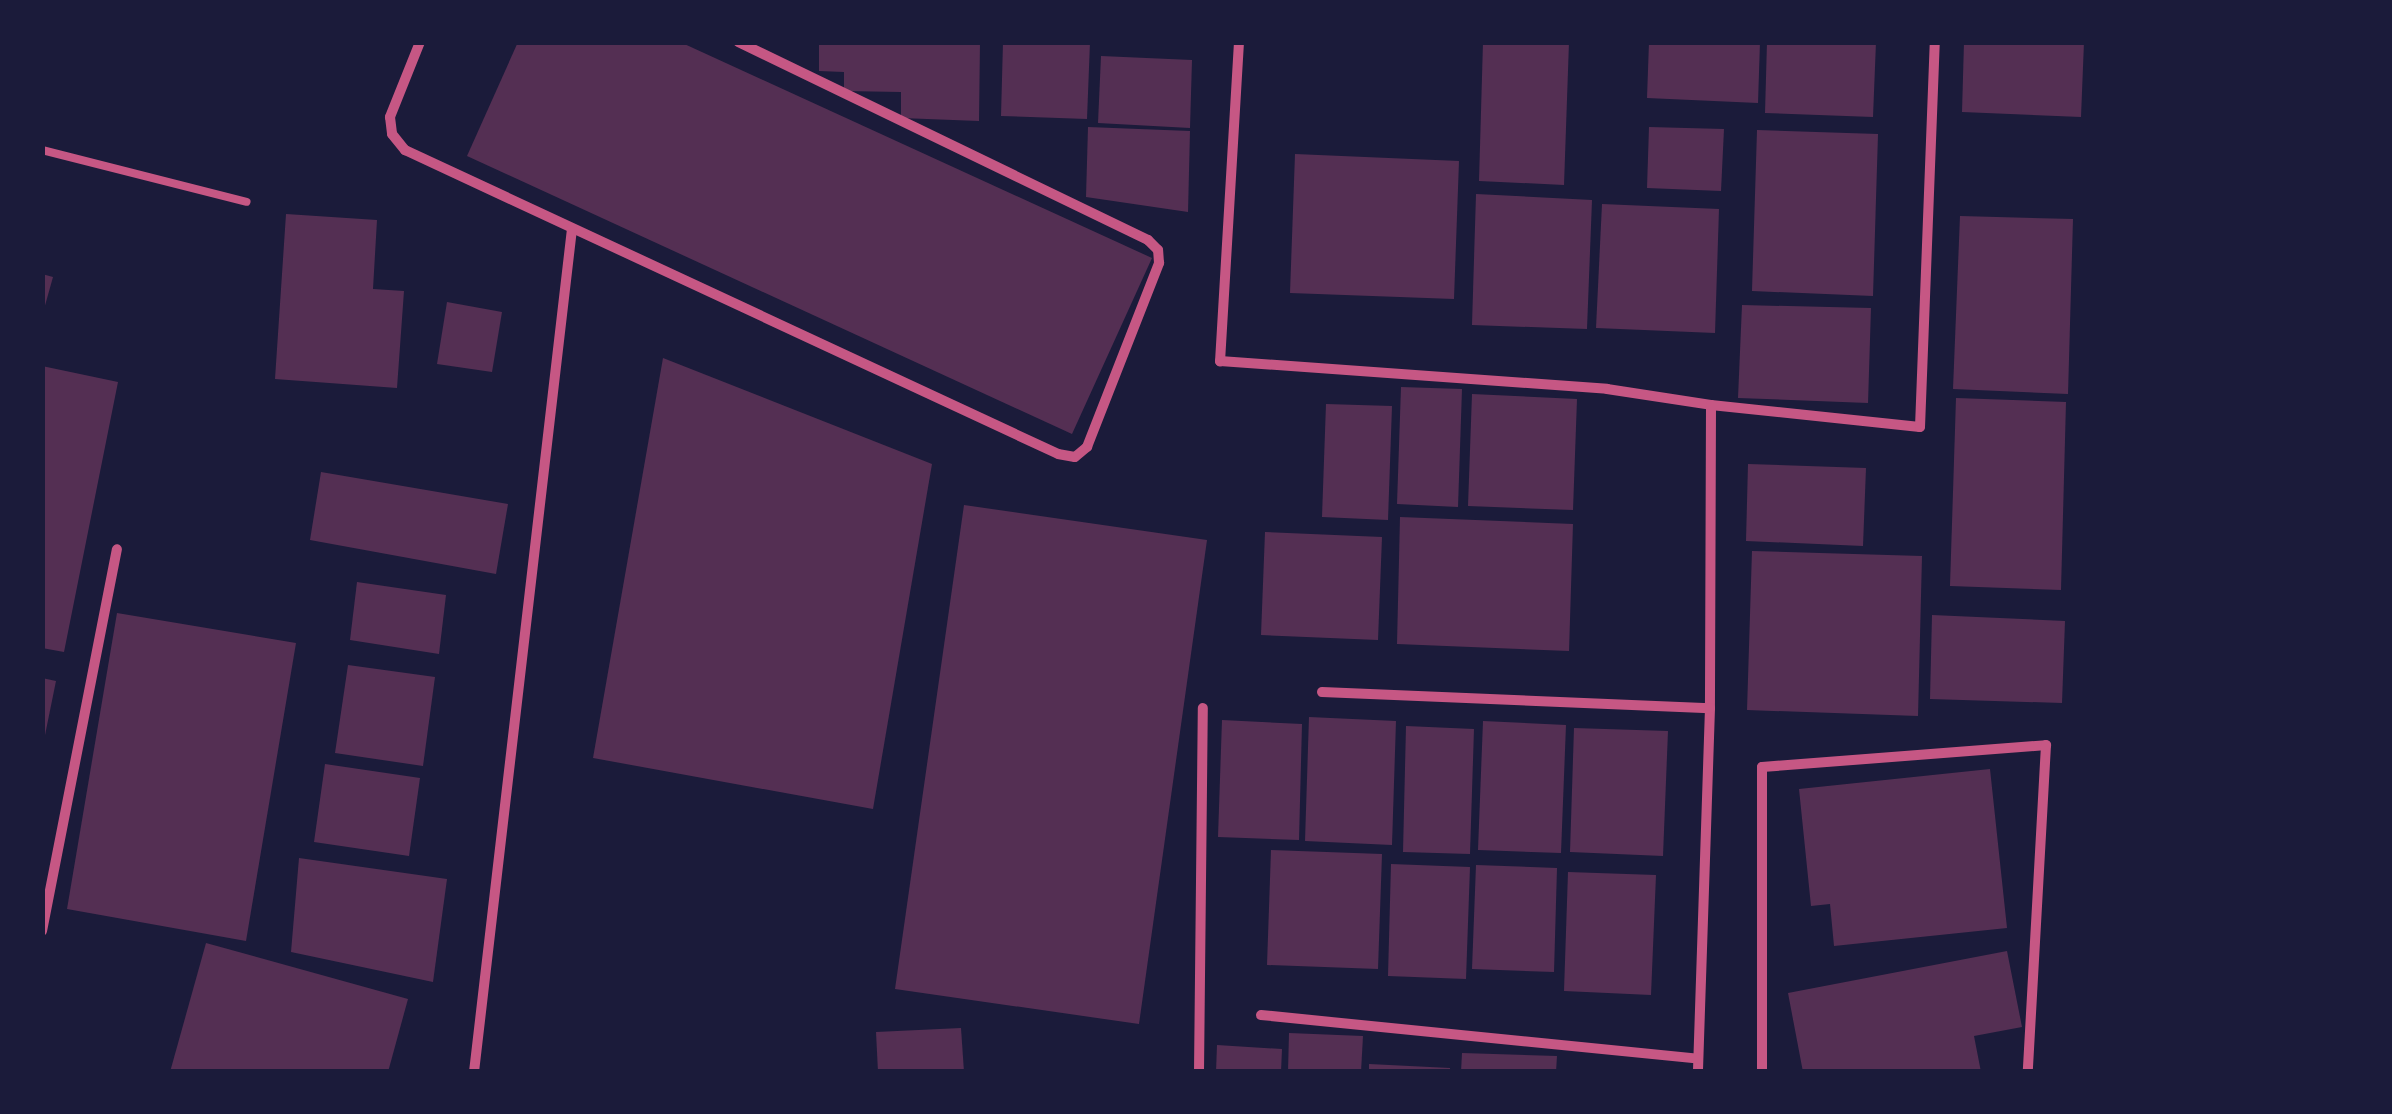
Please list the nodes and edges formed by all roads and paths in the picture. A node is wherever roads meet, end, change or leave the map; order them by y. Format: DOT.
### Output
graph roads {
  1 [pos="420,42"];
  2 [pos="738,42"];
  3 [pos="1238,42"];
  4 [pos="1935,42"];
  5 [pos="42,150"];
  6 [pos="247,202"];
  7 [pos="572,229"];
  8 [pos="1711,405"];
  9 [pos="116,549"];
  10 [pos="1322,692"];
  11 [pos="1202,708"];
  12 [pos="1710,708"];
  13 [pos="42,932"];
  14 [pos="1261,1015"];
  15 [pos="1698,1065"];
  16 [pos="474,1072"];
  17 [pos="1199,1072"];
  18 [pos="1762,1072"];
  19 [pos="2028,1072"];
  1 -- 7 [label="street"];
  2 -- 7 [label="street"];
  3 -- 8 [label="street"];
  4 -- 8 [label="street"];
  5 -- 6 [label="lane"];
  7 -- 16 [label="street"];
  8 -- 12 [label="street"];
  9 -- 13 [label="street"];
  10 -- 12 [label="street"];
  11 -- 17 [label="street"];
  12 -- 15 [label="street"];
  14 -- 15 [label="street"];
  18 -- 19 [label="street"];
}
